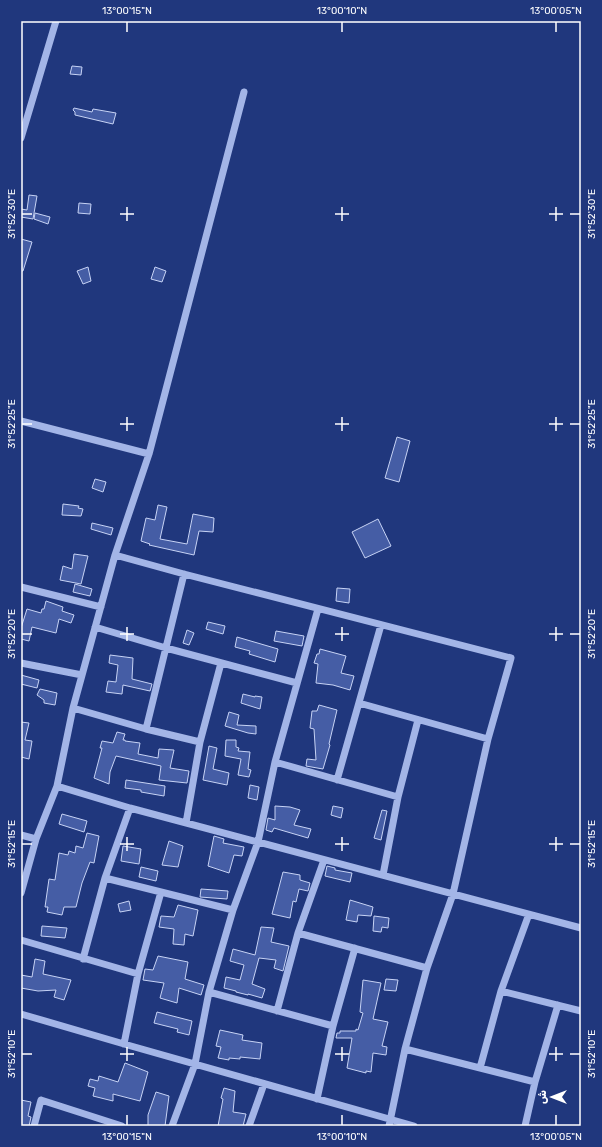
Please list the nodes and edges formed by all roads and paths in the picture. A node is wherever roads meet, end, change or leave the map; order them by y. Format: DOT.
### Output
graph roads {
  1 [pos="56,21"];
  2 [pos="244,92"];
  3 [pos="21,138"];
  4 [pos="21,421"];
  5 [pos="149,454"];
  6 [pos="115,555"];
  7 [pos="184,574"];
  8 [pos="21,587"];
  9 [pos="101,607"];
  10 [pos="318,609"];
  11 [pos="381,625"];
  12 [pos="95,627"];
  13 [pos="166,648"];
  14 [pos="21,662"];
  15 [pos="221,663"];
  16 [pos="82,675"];
  17 [pos="297,684"];
  18 [pos="359,703"];
  19 [pos="73,708"];
  20 [pos="418,720"];
  21 [pos="146,729"];
  22 [pos="488,739"];
  23 [pos="200,742"];
  24 [pos="275,762"];
  25 [pos="337,780"];
  26 [pos="57,786"];
  27 [pos="398,797"];
  28 [pos="130,808"];
  29 [pos="186,823"];
  30 [pos="21,835"];
  31 [pos="36,839"];
  32 [pos="258,842"];
  33 [pos="324,860"];
  34 [pos="383,875"];
  35 [pos="105,878"];
  36 [pos="161,892"];
  37 [pos="21,893"];
  38 [pos="453,894"];
  39 [pos="232,910"];
  40 [pos="529,914"];
  41 [pos="581,928"];
  42 [pos="298,932"];
  43 [pos="21,940"];
  44 [pos="355,948"];
  45 [pos="83,959"];
  46 [pos="427,968"];
  47 [pos="138,974"];
  48 [pos="501,991"];
  49 [pos="209,992"];
  50 [pos="558,1005"];
  51 [pos="277,1011"];
  52 [pos="581,1011"];
  53 [pos="21,1014"];
  54 [pos="333,1026"];
  55 [pos="124,1044"];
  56 [pos="405,1049"];
  57 [pos="195,1064"];
  58 [pos="480,1068"];
  59 [pos="535,1082"];
  60 [pos="264,1084"];
  61 [pos="317,1099"];
  62 [pos="98,1123"];
  63 [pos="391,1123"];
  64 [pos="34,1126"];
  65 [pos="122,1126"];
  66 [pos="172,1126"];
  67 [pos="249,1126"];
  68 [pos="414,1126"];
  69 [pos="525,1126"];
  1 -- 3 [label="street"];
  2 -- 5 [label="street"];
  4 -- 5 [label="street"];
  5 -- 6 [label="street"];
  6 -- 7 [label="street"];
  6 -- 9 [label="street"];
  7 -- 10 [label="street"];
  7 -- 13 [label="street"];
  8 -- 9 [label="street"];
  9 -- 12 [label="street"];
  10 -- 11 [label="street"];
  10 -- 17 [label="street"];
  11 -- 18 [label="street"];
  11 -- 22 [label="street"];
  12 -- 13 [label="street"];
  12 -- 16 [label="street"];
  13 -- 15 [label="street"];
  13 -- 21 [label="street"];
  14 -- 16 [label="street"];
  15 -- 17 [label="street"];
  15 -- 23 [label="street"];
  16 -- 19 [label="street"];
  17 -- 24 [label="street"];
  18 -- 20 [label="street"];
  18 -- 25 [label="street"];
  19 -- 21 [label="street"];
  19 -- 26 [label="street"];
  20 -- 22 [label="street"];
  20 -- 27 [label="street"];
  21 -- 23 [label="street"];
  22 -- 38 [label="street"];
  23 -- 29 [label="street"];
  24 -- 25 [label="street"];
  24 -- 32 [label="street"];
  25 -- 27 [label="street"];
  26 -- 28 [label="street"];
  26 -- 31 [label="street"];
  27 -- 34 [label="street"];
  28 -- 29 [label="street"];
  28 -- 35 [label="street"];
  29 -- 32 [label="street"];
  30 -- 31 [label="street"];
  31 -- 37 [label="street"];
  32 -- 33 [label="street"];
  32 -- 39 [label="street"];
  33 -- 34 [label="street"];
  33 -- 42 [label="street"];
  34 -- 38 [label="street"];
  35 -- 36 [label="street"];
  35 -- 45 [label="street"];
  36 -- 39 [label="street"];
  36 -- 47 [label="street"];
  38 -- 40 [label="street"];
  38 -- 46 [label="street"];
  39 -- 49 [label="street"];
  40 -- 41 [label="street"];
  40 -- 48 [label="street"];
  42 -- 44 [label="street"];
  42 -- 51 [label="street"];
  43 -- 45 [label="street"];
  44 -- 46 [label="street"];
  44 -- 54 [label="street"];
  45 -- 47 [label="street"];
  46 -- 56 [label="street"];
  47 -- 55 [label="street"];
  48 -- 50 [label="street"];
  48 -- 58 [label="street"];
  49 -- 51 [label="street"];
  49 -- 57 [label="street"];
  50 -- 52 [label="street"];
  50 -- 59 [label="street"];
  51 -- 54 [label="street"];
  53 -- 55 [label="street"];
  54 -- 61 [label="street"];
  55 -- 57 [label="street"];
  56 -- 58 [label="street"];
  56 -- 63 [label="street"];
  57 -- 60 [label="street"];
  57 -- 66 [label="street"];
  58 -- 59 [label="street"];
  59 -- 69 [label="street"];
  60 -- 61 [label="street"];
  60 -- 67 [label="street"];
  61 -- 63 [label="street"];
  62 -- 64 [label="street"];
  62 -- 65 [label="street"];
  63 -- 68 [label="street"];
}
